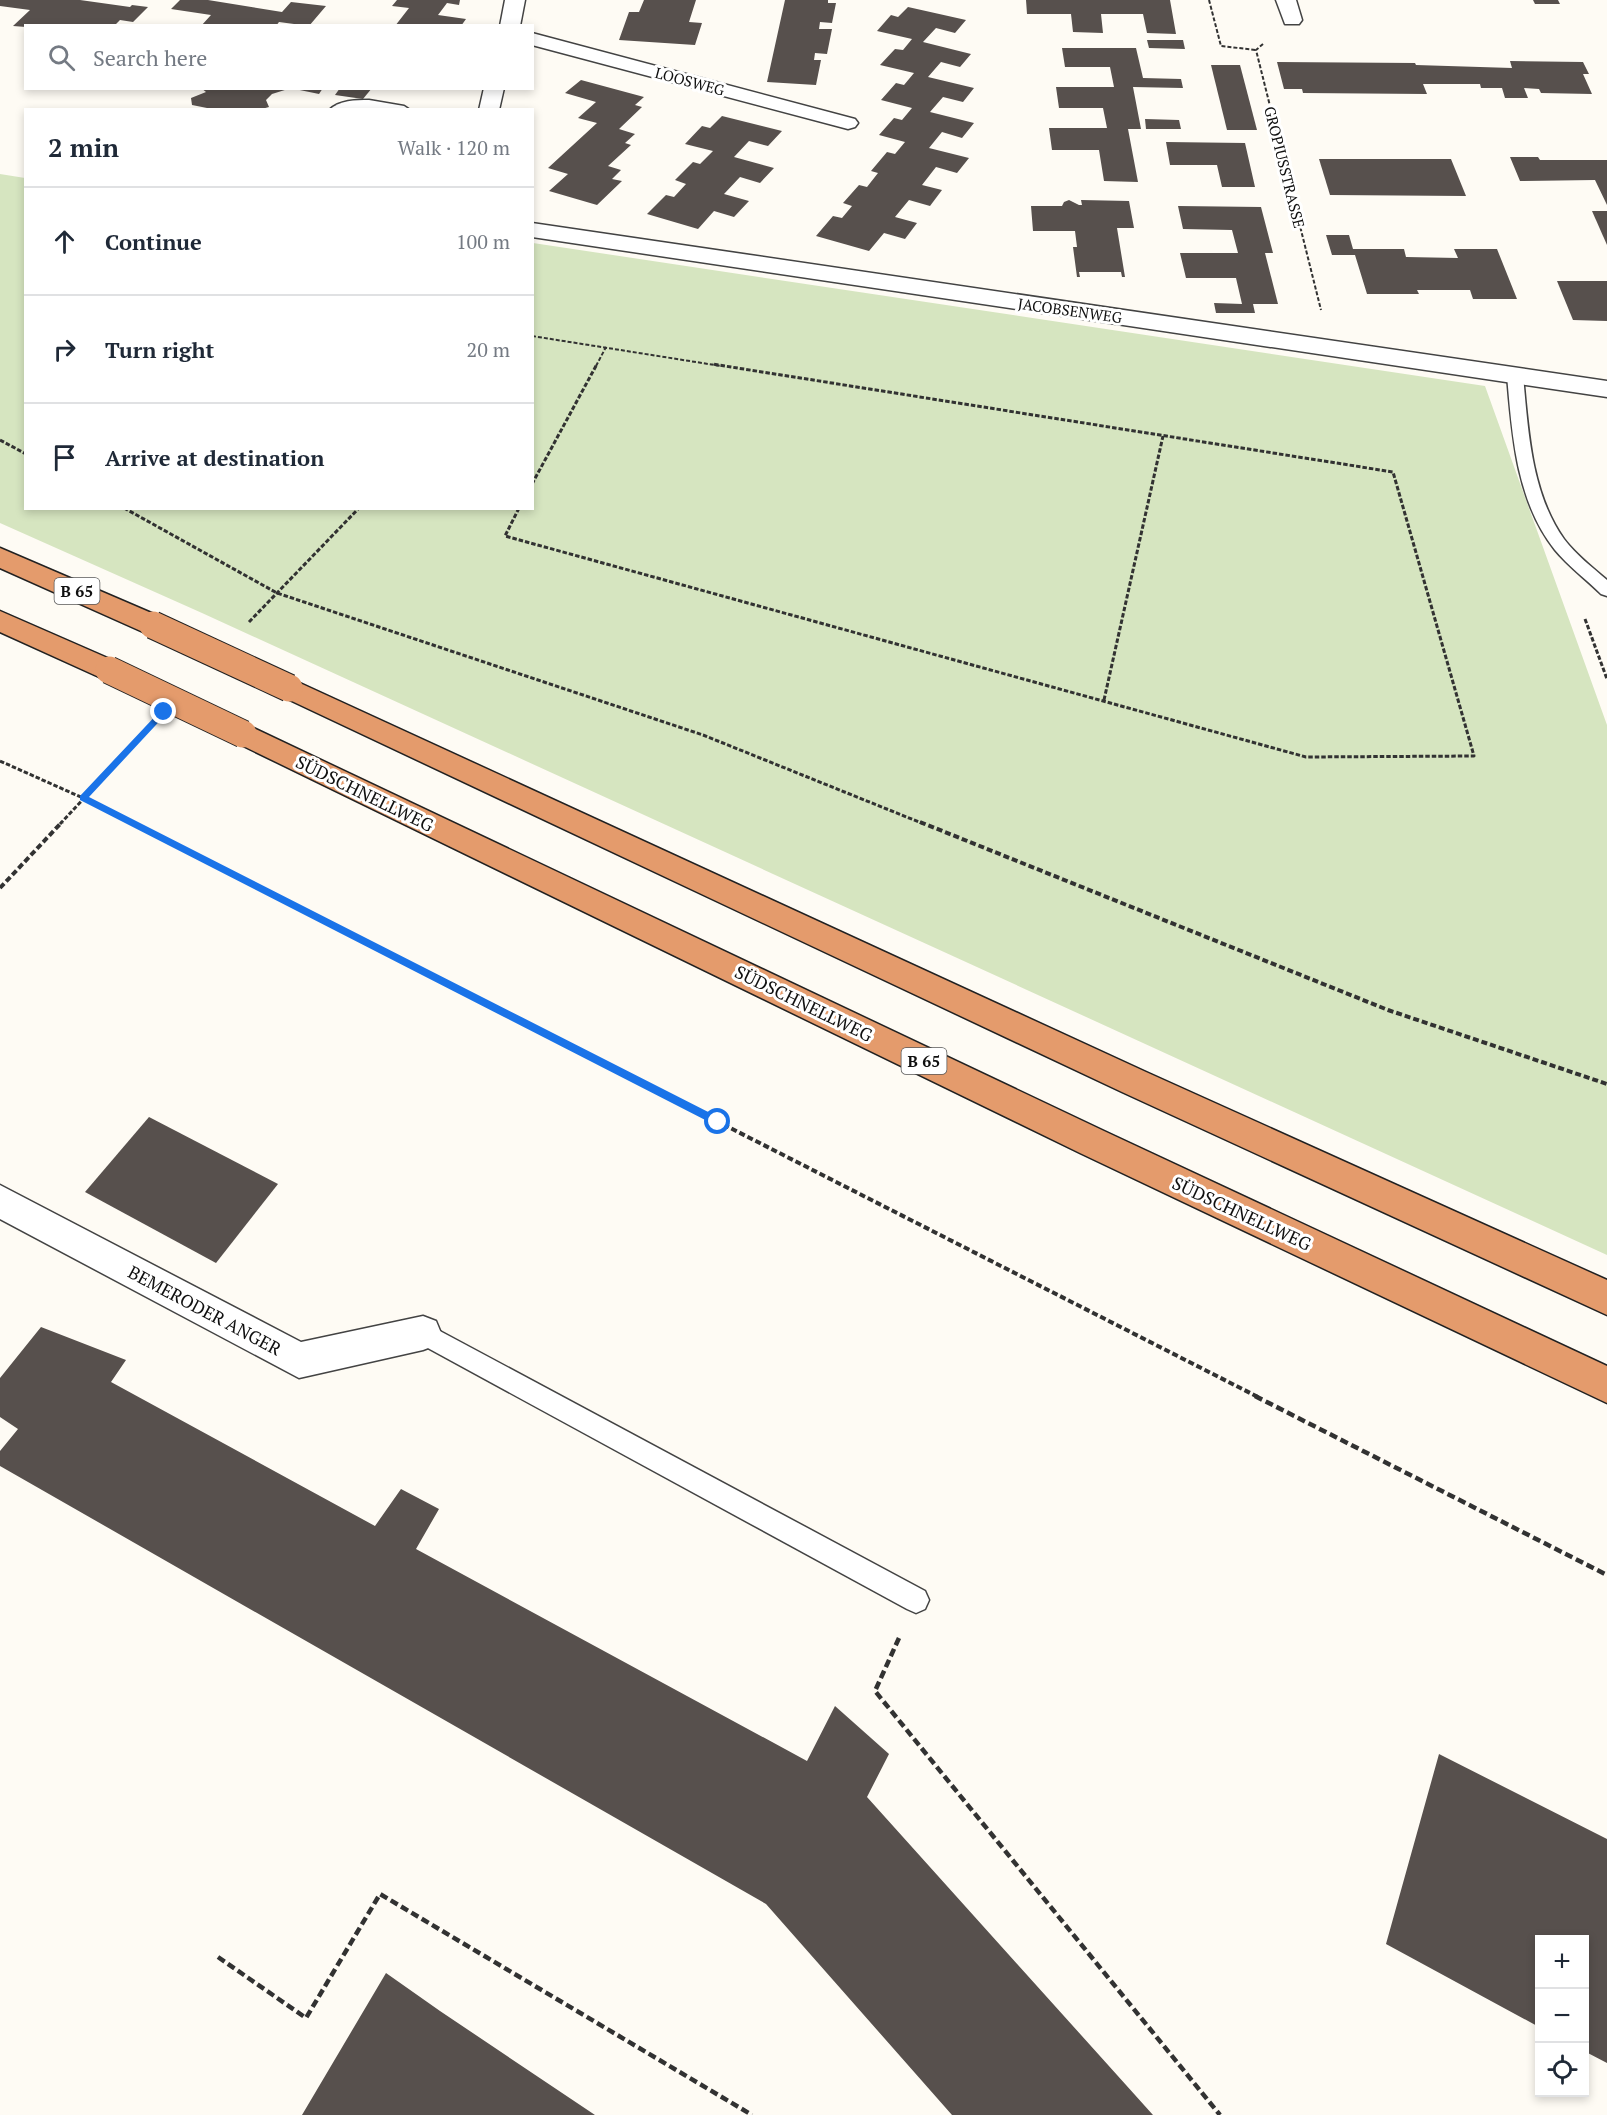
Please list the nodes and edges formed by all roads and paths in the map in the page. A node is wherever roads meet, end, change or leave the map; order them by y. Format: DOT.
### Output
graph roads {
  1 [pos="515,0"];
  2 [pos="1209,0"];
  3 [pos="1286,0"];
  4 [pos="1292,20"];
  5 [pos="510,24"];
  6 [pos="534,40"];
  7 [pos="1256,50"];
  8 [pos="494,90"];
  9 [pos="338,108"];
  10 [pos="388,108"];
  11 [pos="489,108"];
  12 [pos="848,123"];
  13 [pos="534,230"];
  14 [pos="534,336"];
  15 [pos="606,347"];
  16 [pos="1331,349"];
  17 [pos="1515,375"];
  18 [pos="1607,389"];
  19 [pos="1163,436"];
  20 [pos="0,440"];
  21 [pos="24,453"];
  22 [pos="534,480"];
  23 [pos="128,510"];
  24 [pos="357,510"];
  25 [pos="518,510"];
  26 [pos="0,557"];
  27 [pos="1607,590"];
  28 [pos="277,593"];
  29 [pos="0,621"];
  30 [pos="244,627"];
  31 [pos="1104,700"];
  32 [pos="148,730"];
  33 [pos="0,761"];
  34 [pos="83,798"];
  35 [pos="0,888"];
  36 [pos="1607,1084"];
  37 [pos="0,1201"];
  38 [pos="1607,1298"];
  39 [pos="423,1333"];
  40 [pos="1607,1385"];
  41 [pos="1607,1575"];
  42 [pos="916,1600"];
  43 [pos="218,1957"];
  44 [pos="752,2115"];
  45 [pos="1220,2115"];
  1 -- 5 [label="street"];
  2 -- 7 [label="path"];
  3 -- 4 [label="street"];
  4 -- 7 [label="path"];
  6 -- 12 [label="street, LOOSWEG"];
  7 -- 16 [label="path, GROPIUSSTRASSE"];
  8 -- 11 [label="street"];
  9 -- 10 [label="lane"];
  13 -- 16 [label="street, JACOBSENWEG"];
  14 -- 15 [label="path"];
  15 -- 19 [label="path"];
  15 -- 22 [label="path"];
  16 -- 17 [label="street, JACOBSENWEG"];
  17 -- 18 [label="street, JACOBSENWEG"];
  17 -- 27 [label="lane"];
  19 -- 31 [label="path"];
  19 -- 31 [label="path"];
  20 -- 21 [label="path"];
  23 -- 28 [label="path"];
  24 -- 28 [label="path"];
  25 -- 31 [label="path"];
  26 -- 38 [label="highway, B 65, bridge"];
  28 -- 30 [label="path"];
  28 -- 36 [label="path"];
  29 -- 40 [label="highway, SÜDSCHNELLWEG / B 65, bridge"];
  32 -- 34 [label="path"];
  33 -- 34 [label="path"];
  34 -- 35 [label="path"];
  34 -- 41 [label="path"];
  37 -- 39 [label="street, BEMERODER ANGER"];
  39 -- 42 [label="lane"];
  42 -- 45 [label="path"];
  43 -- 44 [label="path"];
}
